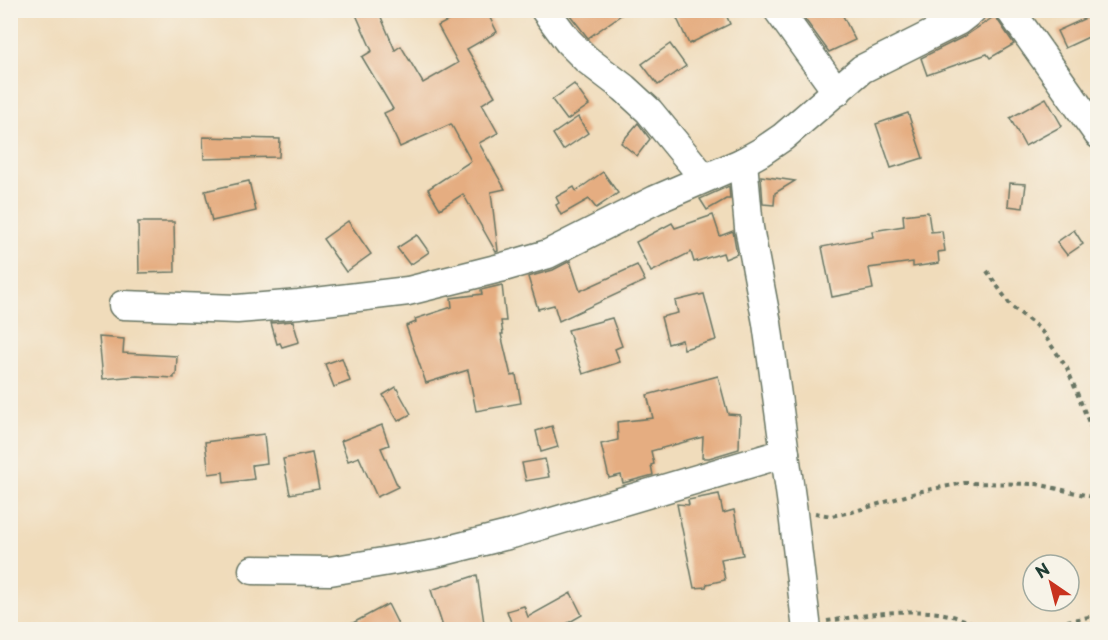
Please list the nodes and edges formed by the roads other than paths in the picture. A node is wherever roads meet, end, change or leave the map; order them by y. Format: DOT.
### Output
graph roads {
  1 [pos="545,10"];
  2 [pos="778,10"];
  3 [pos="972,10"];
  4 [pos="1010,10"];
  5 [pos="837,92"];
  6 [pos="1098,134"];
  7 [pos="743,162"];
  8 [pos="704,178"];
  9 [pos="123,305"];
  10 [pos="785,453"];
  11 [pos="253,570"];
  12 [pos="807,627"];
  1 -- 8 [label="street"];
  2 -- 5 [label="street"];
  3 -- 5 [label="street"];
  4 -- 6 [label="street"];
  5 -- 7 [label="street"];
  7 -- 8 [label="street"];
  7 -- 10 [label="street"];
  8 -- 9 [label="street"];
  10 -- 11 [label="street"];
  10 -- 12 [label="street"];
}
